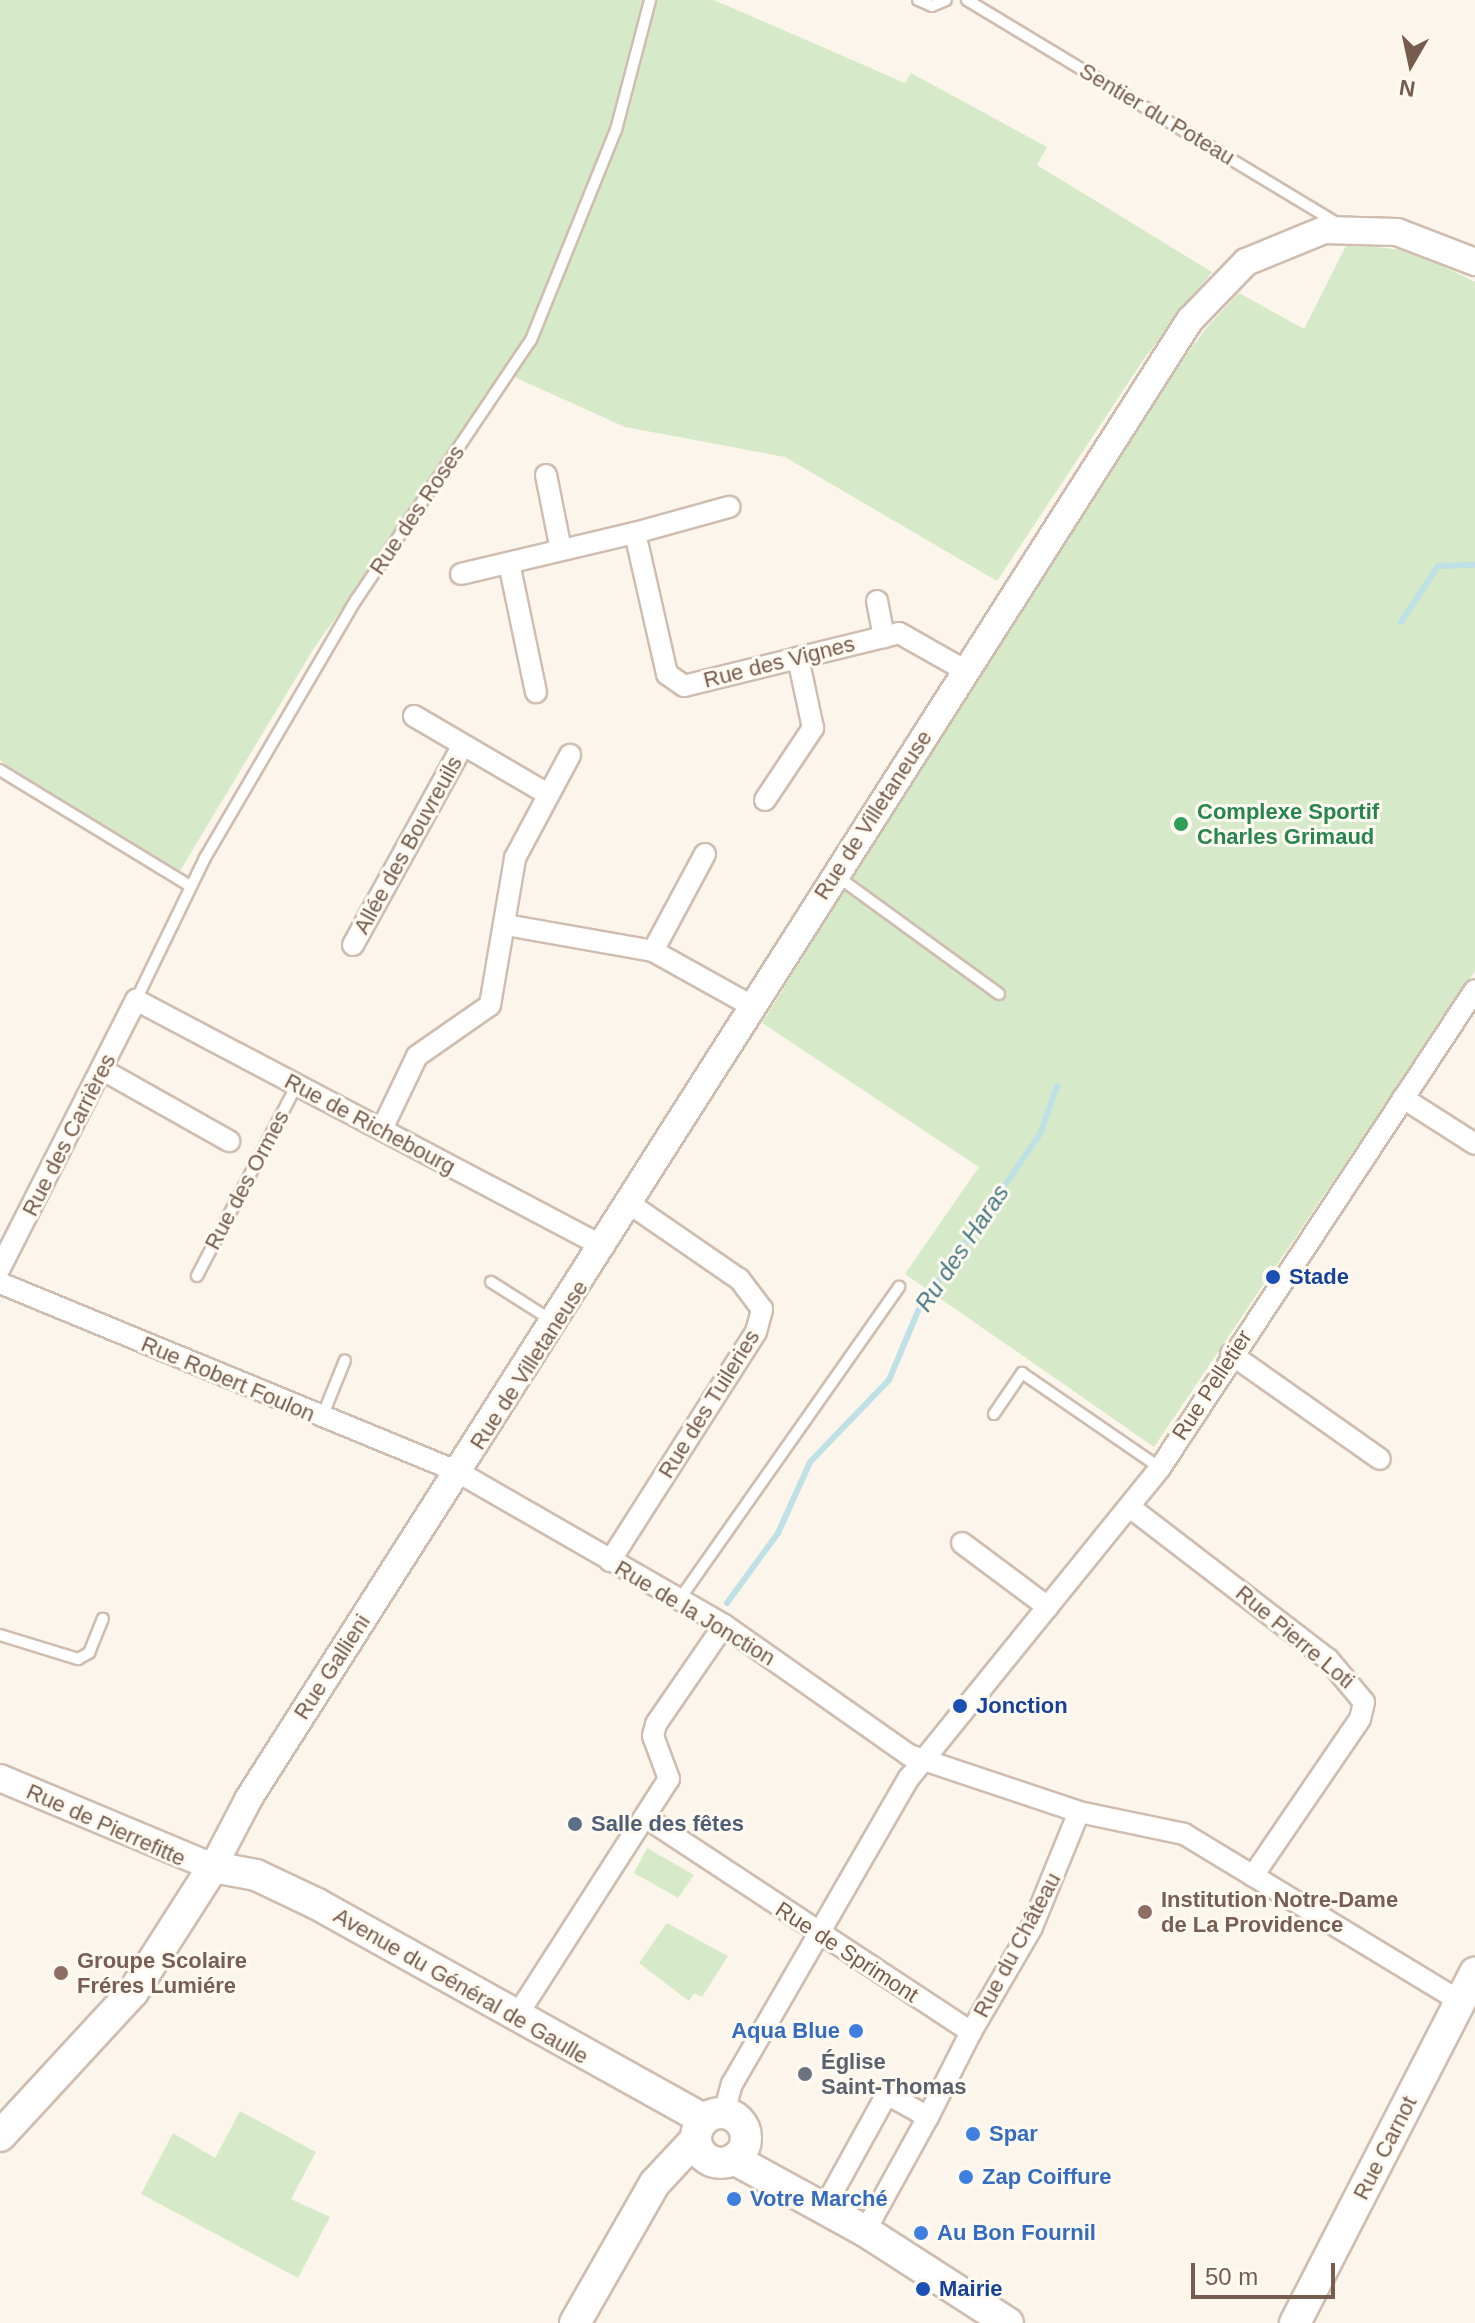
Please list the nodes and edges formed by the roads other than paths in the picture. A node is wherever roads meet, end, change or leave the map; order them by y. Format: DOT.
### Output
graph roads {
  1 [pos="650,0"];
  2 [pos="918,0"];
  3 [pos="946,0"];
  4 [pos="967,0"];
  5 [pos="1346,228"];
  6 [pos="1475,262"];
  7 [pos="546,475"];
  8 [pos="729,507"];
  9 [pos="635,533"];
  10 [pos="561,550"];
  11 [pos="509,563"];
  12 [pos="461,574"];
  13 [pos="877,601"];
  14 [pos="884,637"];
  15 [pos="798,658"];
  16 [pos="968,672"];
  17 [pos="536,692"];
  18 [pos="414,716"];
  19 [pos="463,745"];
  20 [pos="570,755"];
  21 [pos="0,770"];
  22 [pos="546,793"];
  23 [pos="765,800"];
  24 [pos="705,854"];
  25 [pos="833,873"];
  26 [pos="190,886"];
  27 [pos="506,925"];
  28 [pos="353,945"];
  29 [pos="653,951"];
  30 [pos="1475,990"];
  31 [pos="999,994"];
  32 [pos="136,1000"];
  33 [pos="752,1006"];
  34 [pos="103,1070"];
  35 [pos="297,1085"];
  36 [pos="1403,1098"];
  37 [pos="382,1129"];
  38 [pos="229,1141"];
  39 [pos="1475,1144"];
  40 [pos="630,1204"];
  41 [pos="604,1247"];
  42 [pos="0,1268"];
  43 [pos="197,1276"];
  44 [pos="491,1282"];
  45 [pos="0,1283"];
  46 [pos="899,1287"];
  47 [pos="556,1323"];
  48 [pos="1231,1354"];
  49 [pos="345,1360"];
  50 [pos="994,1414"];
  51 [pos="321,1419"];
  52 [pos="1380,1459"];
  53 [pos="1160,1468"];
  54 [pos="458,1472"];
  55 [pos="1131,1508"];
  56 [pos="962,1543"];
  57 [pos="610,1561"];
  58 [pos="679,1600"];
  59 [pos="1048,1607"];
  60 [pos="103,1619"];
  61 [pos="724,1625"];
  62 [pos="0,1635"];
  63 [pos="926,1763"];
  64 [pos="0,1778"];
  65 [pos="1079,1812"];
  66 [pos="645,1817"];
  67 [pos="213,1867"];
  68 [pos="1253,1876"];
  69 [pos="819,1935"];
  70 [pos="1475,1973"];
  71 [pos="1460,2001"];
  72 [pos="516,2017"];
  73 [pos="971,2032"];
  74 [pos="928,2117"];
  75 [pos="0,2136"];
  76 [pos="713,2138"];
  77 [pos="824,2208"];
  78 [pos="865,2231"];
  79 [pos="575,2323"];
  80 [pos="1008,2323"];
  81 [pos="1295,2323"];
  1 -- 26 [label="lane, Rue des Roses"];
  2 -- 3 [label="lane"];
  4 -- 5 [label="lane, Sentier du Poteau"];
  5 -- 6 [label="street, Rue de Villetaneuse"];
  5 -- 16 [label="street, Rue de Villetaneuse"];
  7 -- 10 [label="street"];
  8 -- 9 [label="street"];
  9 -- 10 [label="street"];
  9 -- 15 [label="street, Rue des Vignes"];
  10 -- 11 [label="street"];
  11 -- 12 [label="street"];
  11 -- 17 [label="street"];
  13 -- 14 [label="street"];
  14 -- 15 [label="street, Rue des Vignes"];
  14 -- 16 [label="street, Rue des Vignes"];
  15 -- 23 [label="street"];
  16 -- 25 [label="street, Rue de Villetaneuse"];
  18 -- 19 [label="street, Allée des Bouvreuils"];
  19 -- 22 [label="street, Allée des Bouvreuils"];
  19 -- 28 [label="street, Allée des Bouvreuils"];
  20 -- 22 [label="street"];
  21 -- 26 [label="lane"];
  22 -- 27 [label="street"];
  24 -- 29 [label="street"];
  25 -- 31 [label="lane"];
  25 -- 33 [label="street, Rue de Villetaneuse"];
  26 -- 32 [label="lane, Rue des Roses"];
  27 -- 29 [label="street"];
  27 -- 37 [label="street"];
  29 -- 33 [label="street"];
  30 -- 36 [label="street, Rue Pelletier"];
  32 -- 34 [label="street, Rue des Carrières"];
  32 -- 35 [label="street, Rue de Richebourg"];
  33 -- 40 [label="street, Rue de Villetaneuse"];
  34 -- 38 [label="street"];
  34 -- 42 [label="street, Rue des Carrières"];
  35 -- 37 [label="street, Rue de Richebourg"];
  35 -- 43 [label="lane, Rue des Ormes"];
  36 -- 39 [label="street"];
  36 -- 48 [label="street, Rue Pelletier"];
  37 -- 41 [label="street, Rue de Richebourg"];
  40 -- 41 [label="street, Rue de Villetaneuse"];
  40 -- 57 [label="street, Rue des Tuileries"];
  41 -- 47 [label="street, Rue de Villetaneuse"];
  44 -- 47 [label="lane"];
  45 -- 51 [label="street, Rue Robert Foulon"];
  46 -- 58 [label="lane"];
  47 -- 54 [label="street, Rue de Villetaneuse"];
  48 -- 52 [label="street"];
  48 -- 53 [label="street, Rue Pelletier"];
  49 -- 51 [label="lane"];
  50 -- 53 [label="lane"];
  51 -- 54 [label="street, Rue Robert Foulon"];
  53 -- 55 [label="street, Rue Pelletier"];
  54 -- 57 [label="street, Rue de la Jonction"];
  54 -- 67 [label="street, Rue Gallieni"];
  55 -- 59 [label="street, Rue Pelletier"];
  55 -- 68 [label="street, Rue Pierre Loti"];
  56 -- 59 [label="street"];
  57 -- 58 [label="street, Rue de la Jonction"];
  58 -- 61 [label="street, Rue de la Jonction"];
  59 -- 63 [label="street, Rue Pelletier"];
  60 -- 62 [label="lane"];
  61 -- 63 [label="street, Rue de la Jonction"];
  61 -- 66 [label="street"];
  63 -- 65 [label="street"];
  63 -- 69 [label="street, Rue Pelletier"];
  64 -- 67 [label="street, Rue de Pierrefitte"];
  65 -- 68 [label="street"];
  65 -- 73 [label="street, Rue du Château"];
  66 -- 69 [label="street, Rue de Sprimont"];
  66 -- 72 [label="street"];
  67 -- 72 [label="main road, Avenue du Général de Gaulle"];
  67 -- 75 [label="main road"];
  68 -- 71 [label="street"];
  69 -- 73 [label="street, Rue de Sprimont"];
  69 -- 76 [label="street, Rue Pelletier"];
  70 -- 71 [label="main road, Rue Carnot"];
  71 -- 81 [label="main road, Rue Carnot"];
  72 -- 76 [label="main road, Avenue du Général de Gaulle"];
  73 -- 74 [label="street"];
  74 -- 77 [label="street"];
  74 -- 78 [label="street"];
  76 -- 77 [label="main road, Avenue du Général de Gaulle"];
  76 -- 79 [label="main road"];
  77 -- 78 [label="main road, Avenue du Général de Gaulle"];
  78 -- 80 [label="main road, Avenue du Général de Gaulle"];
}
